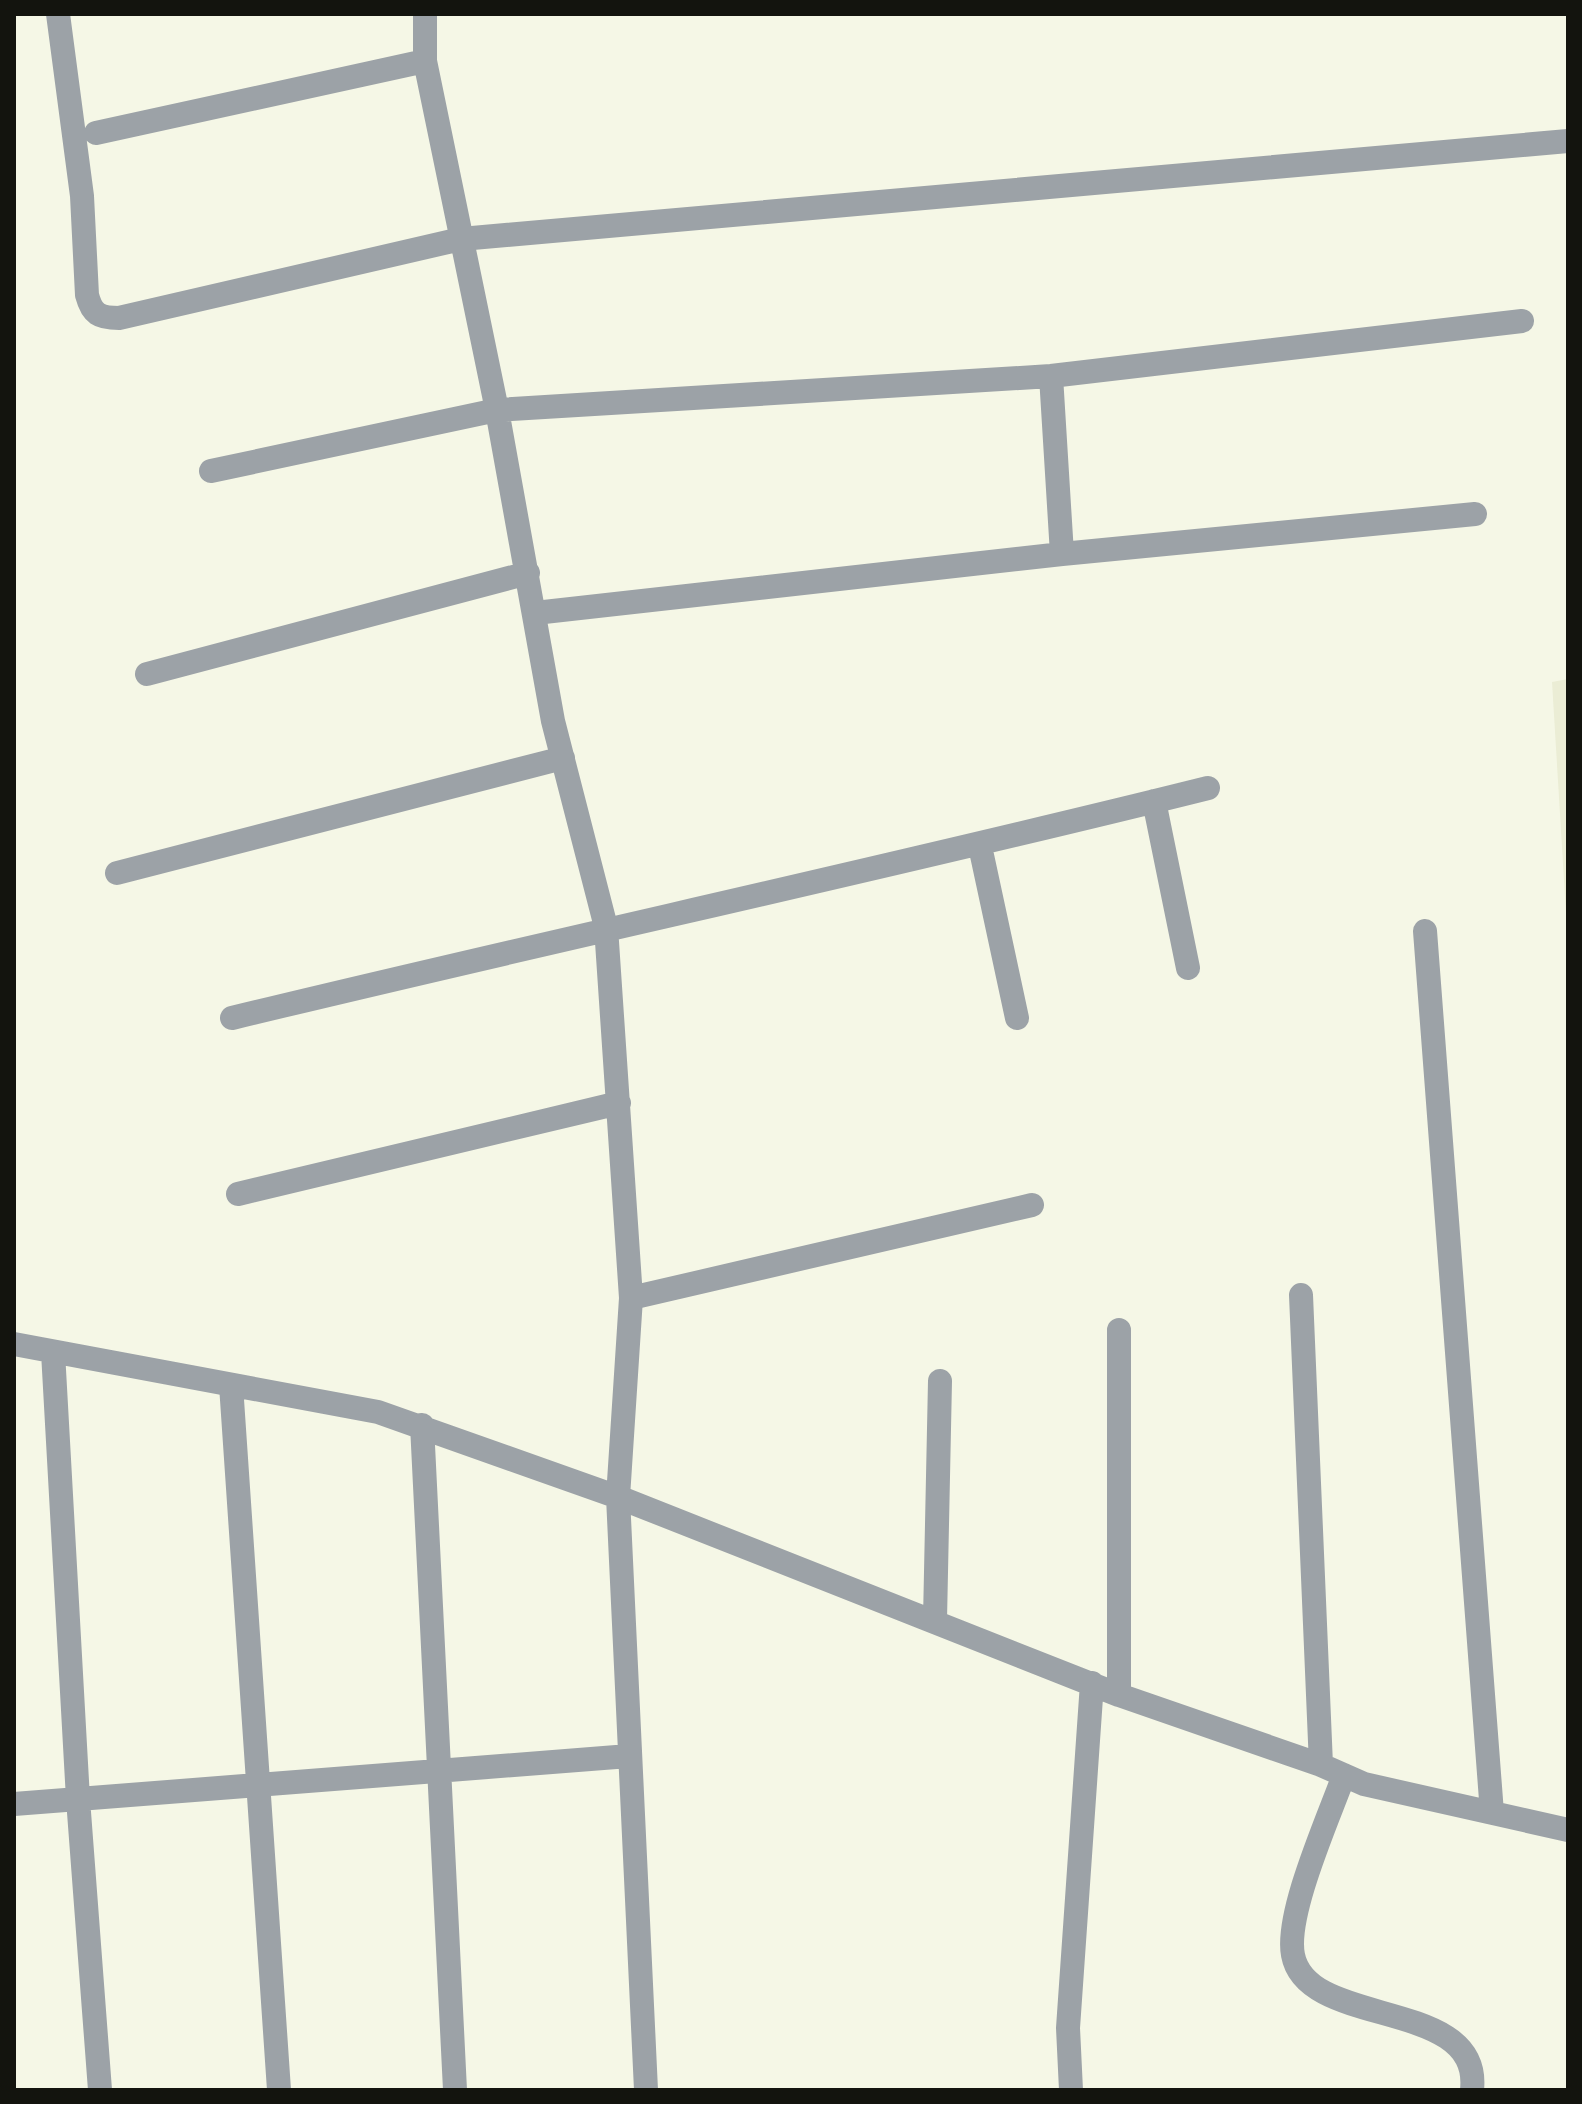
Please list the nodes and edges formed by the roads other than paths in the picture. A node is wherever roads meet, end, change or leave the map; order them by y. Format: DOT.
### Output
graph roads {
  1 [pos="58,14"];
  2 [pos="425,14"];
  3 [pos="425,61"];
  4 [pos="96,133"];
  5 [pos="1568,141"];
  6 [pos="461,239"];
  7 [pos="1522,321"];
  8 [pos="1051,376"];
  9 [pos="497,410"];
  10 [pos="211,471"];
  11 [pos="1475,514"];
  12 [pos="1062,554"];
  13 [pos="528,573"];
  14 [pos="535,613"];
  15 [pos="147,674"];
  16 [pos="563,758"];
  17 [pos="1208,788"];
  18 [pos="1154,801"];
  19 [pos="980,846"];
  20 [pos="117,873"];
  21 [pos="606,927"];
  22 [pos="1425,931"];
  23 [pos="1188,968"];
  24 [pos="232,1018"];
  25 [pos="1017,1018"];
  26 [pos="619,1103"];
  27 [pos="238,1194"];
  28 [pos="1032,1205"];
  29 [pos="1301,1295"];
  30 [pos="631,1298"];
  31 [pos="1119,1330"];
  32 [pos="14,1344"];
  33 [pos="53,1352"];
  34 [pos="940,1381"];
  35 [pos="231,1385"];
  36 [pos="422,1425"];
  37 [pos="618,1497"];
  38 [pos="935,1620"];
  39 [pos="1092,1683"];
  40 [pos="1119,1695"];
  41 [pos="629,1756"];
  42 [pos="1321,1765"];
  43 [pos="440,1772"];
  44 [pos="1344,1775"];
  45 [pos="256,1787"];
  46 [pos="78,1799"];
  47 [pos="14,1804"];
  48 [pos="1492,1813"];
  49 [pos="1568,1830"];
  50 [pos="100,2090"];
  51 [pos="279,2090"];
  52 [pos="455,2090"];
  53 [pos="646,2090"];
  54 [pos="1071,2090"];
  55 [pos="1472,2090"];
  1 -- 6 [label="street"];
  2 -- 3 [label="street"];
  3 -- 4 [label="street"];
  3 -- 6 [label="street"];
  5 -- 6 [label="street"];
  6 -- 9 [label="street"];
  7 -- 8 [label="street"];
  8 -- 9 [label="street"];
  8 -- 12 [label="street"];
  9 -- 10 [label="street"];
  9 -- 13 [label="street"];
  11 -- 12 [label="street"];
  12 -- 14 [label="street"];
  13 -- 14 [label="street"];
  13 -- 15 [label="street"];
  14 -- 16 [label="street"];
  16 -- 20 [label="street"];
  16 -- 21 [label="street"];
  17 -- 18 [label="street"];
  18 -- 19 [label="street"];
  18 -- 23 [label="street"];
  19 -- 21 [label="street"];
  19 -- 25 [label="street"];
  21 -- 24 [label="street"];
  21 -- 26 [label="street"];
  22 -- 48 [label="street"];
  26 -- 27 [label="street"];
  26 -- 30 [label="street"];
  28 -- 30 [label="street"];
  29 -- 42 [label="street"];
  30 -- 37 [label="street"];
  31 -- 40 [label="street"];
  32 -- 33 [label="street"];
  33 -- 35 [label="street"];
  33 -- 46 [label="street"];
  34 -- 38 [label="street"];
  35 -- 36 [label="street"];
  35 -- 45 [label="street"];
  36 -- 37 [label="street"];
  36 -- 43 [label="street"];
  37 -- 38 [label="street"];
  37 -- 41 [label="street"];
  38 -- 39 [label="street"];
  39 -- 40 [label="street"];
  39 -- 54 [label="street"];
  40 -- 42 [label="street"];
  41 -- 43 [label="street"];
  41 -- 53 [label="street"];
  42 -- 44 [label="street"];
  43 -- 45 [label="street"];
  43 -- 52 [label="street"];
  44 -- 48 [label="street"];
  44 -- 55 [label="street"];
  45 -- 46 [label="street"];
  45 -- 51 [label="street"];
  46 -- 47 [label="street"];
  46 -- 50 [label="street"];
  48 -- 49 [label="street"];
}
